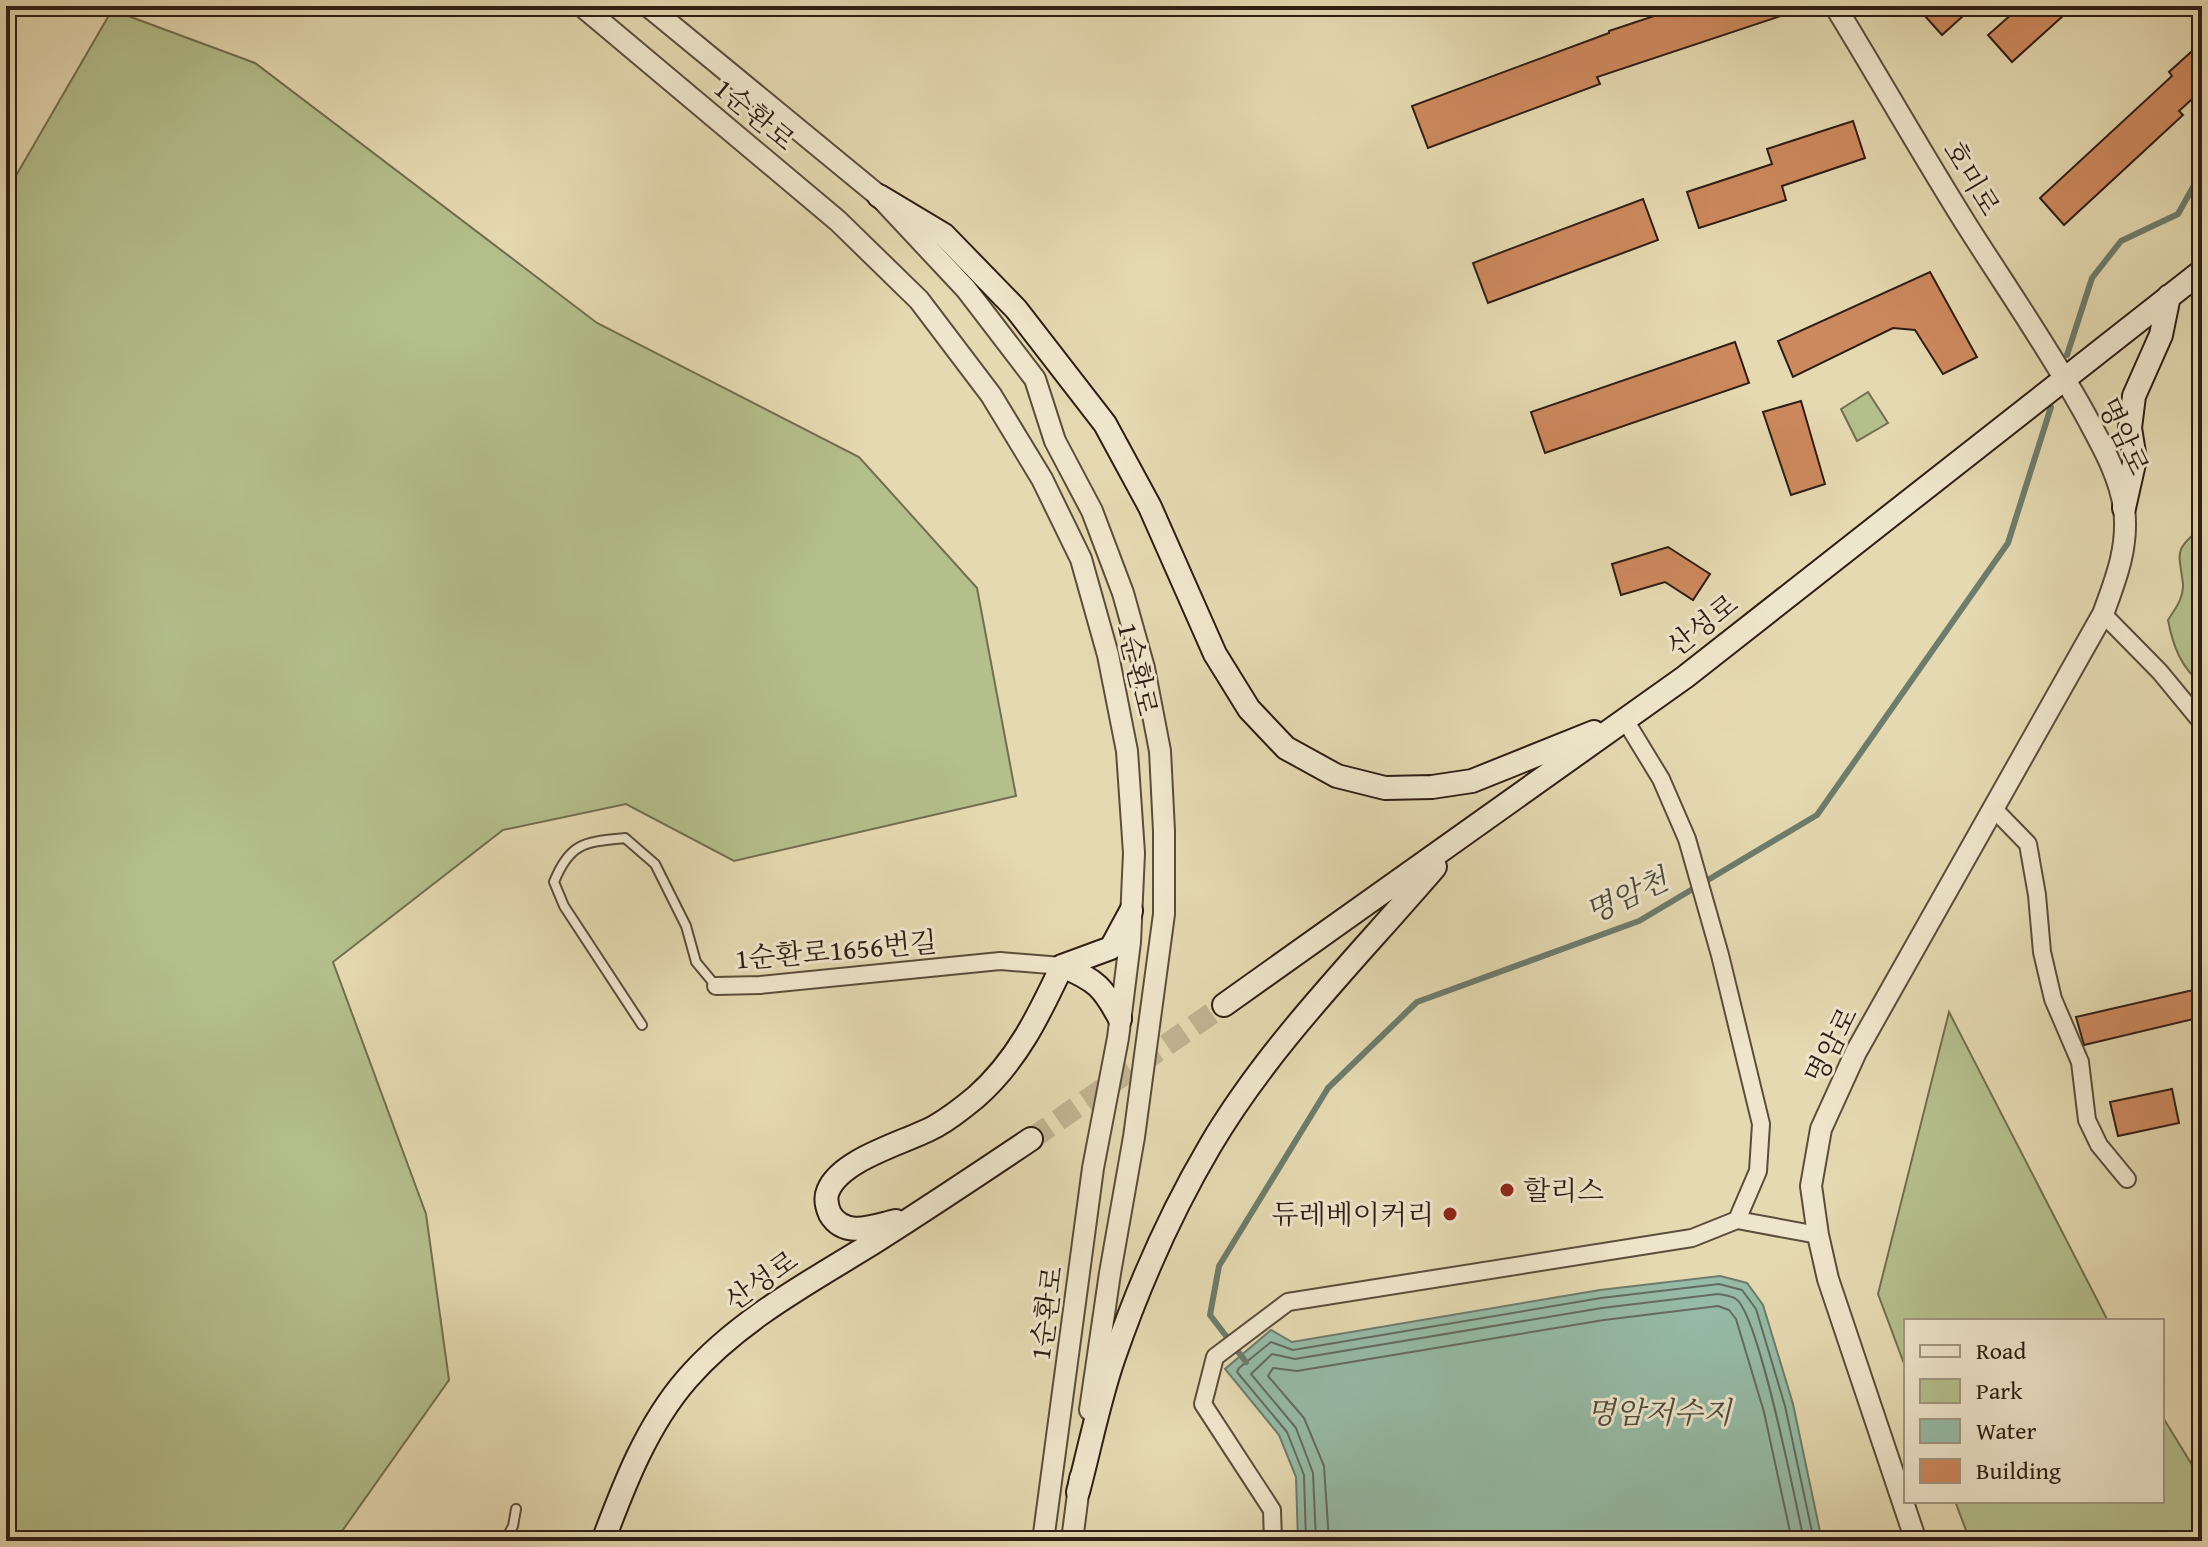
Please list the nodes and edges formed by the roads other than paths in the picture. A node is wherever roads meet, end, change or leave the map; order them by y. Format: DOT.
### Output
graph roads {
  1 [pos="582,6"];
  2 [pos="648,6"];
  3 [pos="1835,6"];
  4 [pos="879,196"];
  5 [pos="2202,271"];
  6 [pos="2169,296"];
  7 [pos="2064,377"];
  8 [pos="2124,508"];
  9 [pos="2103,614"];
  10 [pos="1625,720"];
  11 [pos="2202,723"];
  12 [pos="1994,809"];
  13 [pos="1460,839"];
  14 [pos="1131,911"];
  15 [pos="1062,966"];
  16 [pos="716,986"];
  17 [pos="1224,1005"];
  18 [pos="1120,1019"];
  19 [pos="642,1025"];
  20 [pos="1031,1139"];
  21 [pos="2127,1179"];
  22 [pos="917,1215"];
  23 [pos="1737,1220"];
  24 [pos="1818,1235"];
  25 [pos="1078,1492"];
  26 [pos="516,1509"];
  27 [pos="505,1541"];
  28 [pos="603,1541"];
  29 [pos="1043,1541"];
  30 [pos="1072,1541"];
  31 [pos="1273,1541"];
  32 [pos="1916,1541"];
  1 -- 14 [label="street, 1순환로"];
  2 -- 4 [label="street, 1순환로"];
  3 -- 7 [label="street, 호미로"];
  4 -- 10 [label="main road"];
  4 -- 25 [label="street, 1순환로"];
  5 -- 6 [label="main road, 산성로"];
  6 -- 7 [label="main road, 산성로"];
  6 -- 8 [label="main road"];
  7 -- 8 [label="street, 명암로"];
  7 -- 10 [label="main road, 산성로"];
  8 -- 9 [label="street, 명암로"];
  9 -- 11 [label="street"];
  9 -- 12 [label="street, 명암로"];
  10 -- 13 [label="main road, 산성로"];
  10 -- 23 [label="street"];
  12 -- 21 [label="street"];
  12 -- 24 [label="street, 명암로"];
  13 -- 17 [label="main road, 산성로"];
  13 -- 25 [label="main road"];
  14 -- 15 [label="main road"];
  14 -- 18 [label="street, 1순환로"];
  15 -- 16 [label="street, 1순환로1656번길"];
  15 -- 18 [label="main road"];
  15 -- 22 [label="main road"];
  16 -- 19 [label="lane, 1순환로1656번길"];
  18 -- 29 [label="street, 1순환로"];
  20 -- 22 [label="main road, 산성로"];
  22 -- 28 [label="main road, 산성로"];
  23 -- 24 [label="street"];
  23 -- 31 [label="street"];
  24 -- 32 [label="street, 명암로"];
  25 -- 30 [label="street, 1순환로"];
  26 -- 27 [label="lane"];
}
